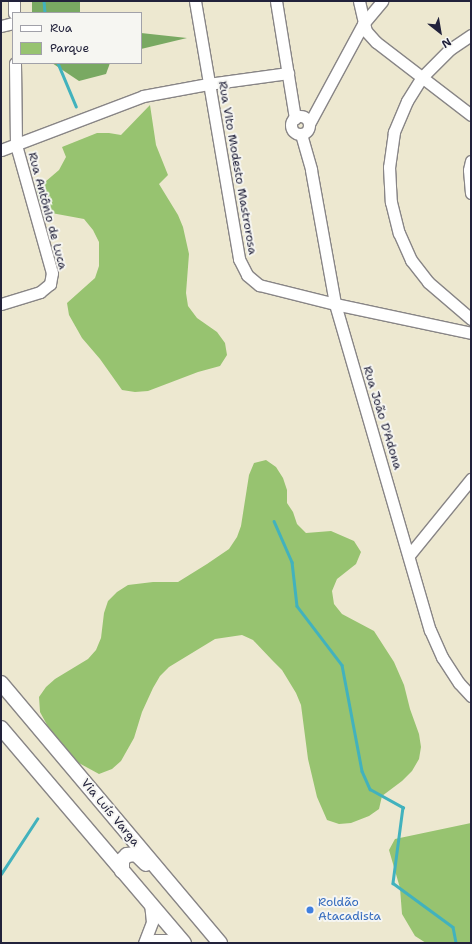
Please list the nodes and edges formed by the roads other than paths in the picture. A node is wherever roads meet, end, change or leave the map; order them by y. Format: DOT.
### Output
graph roads {
  1 [pos="14,1"];
  2 [pos="195,1"];
  3 [pos="276,1"];
  4 [pos="359,1"];
  5 [pos="382,1"];
  6 [pos="14,12"];
  7 [pos="12,23"];
  8 [pos="363,24"];
  9 [pos="1,26"];
  10 [pos="471,35"];
  11 [pos="15,64"];
  12 [pos="288,73"];
  13 [pos="422,78"];
  14 [pos="208,84"];
  15 [pos="471,115"];
  16 [pos="295,118"];
  17 [pos="309,124"];
  18 [pos="301,134"];
  19 [pos="16,145"];
  20 [pos="1,150"];
  21 [pos="471,161"];
  22 [pos="471,193"];
  23 [pos="1,304"];
  24 [pos="335,304"];
  25 [pos="471,319"];
  26 [pos="471,333"];
  27 [pos="470,482"];
  28 [pos="410,554"];
  29 [pos="1,683"];
  30 [pos="471,696"];
  31 [pos="1,728"];
  32 [pos="122,870"];
  33 [pos="181,898"];
  34 [pos="150,903"];
  35 [pos="144,943"];
  36 [pos="151,943"];
  37 [pos="176,943"];
  38 [pos="184,943"];
  39 [pos="220,943"];
  1 -- 6 [label="street"];
  2 -- 14 [label="street, Rua Vito Modesto Mastrorosa"];
  3 -- 12 [label="street"];
  4 -- 8 [label="street"];
  5 -- 8 [label="street"];
  7 -- 9 [label="street"];
  8 -- 13 [label="street"];
  8 -- 17 [label="street"];
  10 -- 13 [label="street"];
  11 -- 19 [label="street, Rua Antônio de Luca"];
  12 -- 14 [label="street"];
  12 -- 16 [label="street"];
  13 -- 15 [label="street"];
  13 -- 25 [label="street"];
  14 -- 19 [label="street"];
  14 -- 24 [label="street, Rua Vito Modesto Mastrorosa"];
  16 -- 17 [label="street"];
  16 -- 18 [label="street"];
  17 -- 18 [label="street"];
  18 -- 24 [label="street, Rua João D'Adona"];
  19 -- 20 [label="street"];
  19 -- 23 [label="street, Rua Antônio de Luca"];
  21 -- 22 [label="street"];
  24 -- 26 [label="street, Rua Vito Modesto Mastrorosa"];
  24 -- 28 [label="street, Rua João D'Adona"];
  27 -- 28 [label="street"];
  28 -- 30 [label="street, Rua João D'Adona"];
  29 -- 33 [label="main road, Via Luís Varga"];
  31 -- 32 [label="main road"];
  32 -- 33 [label="main road"];
  32 -- 34 [label="main road"];
  33 -- 39 [label="main road, Via Luís Varga"];
  34 -- 35 [label="street"];
  34 -- 38 [label="main road"];
  36 -- 37 [label="street"];
}
